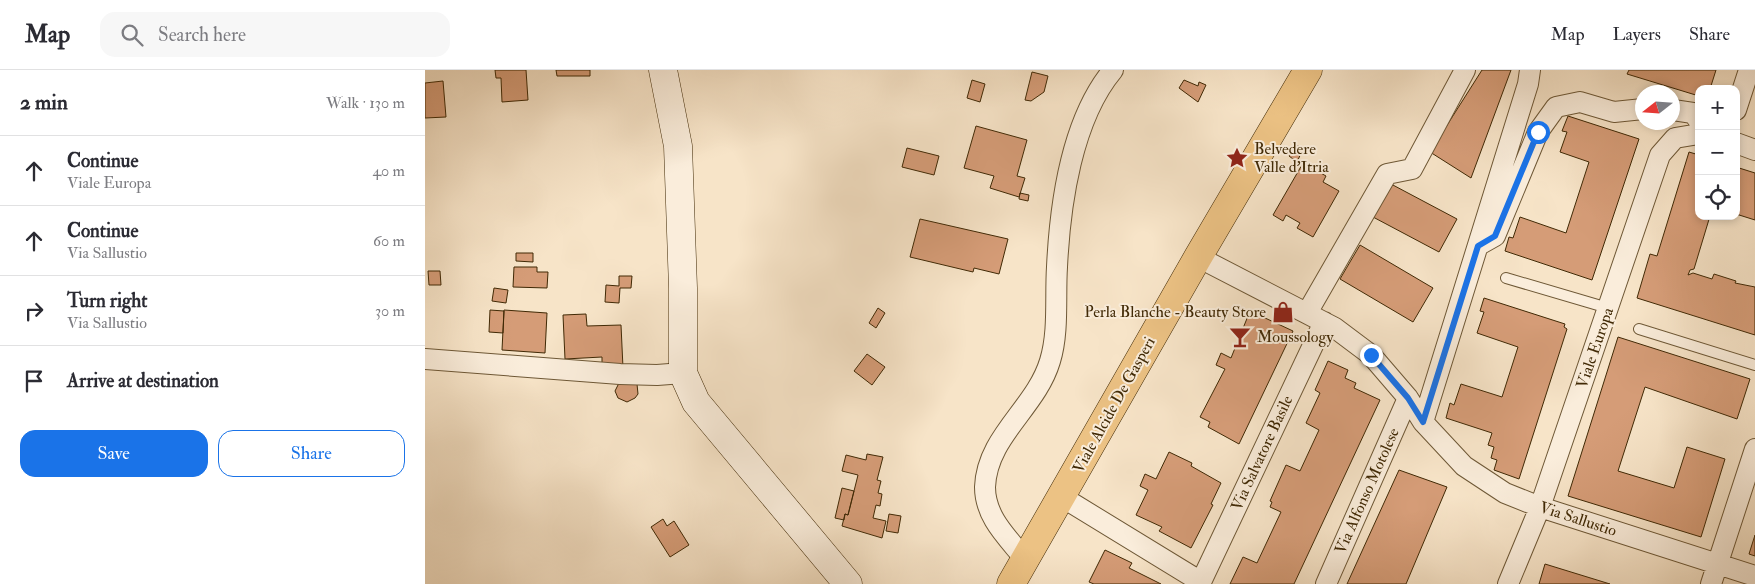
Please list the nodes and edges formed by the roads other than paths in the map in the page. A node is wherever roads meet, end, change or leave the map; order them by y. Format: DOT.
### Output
graph roads {
  1 [pos="663,70"];
  2 [pos="1113,70"];
  3 [pos="1308,70"];
  4 [pos="1465,70"];
  5 [pos="1529,70"];
  6 [pos="1749,70"];
  7 [pos="1740,98"];
  8 [pos="1635,110"];
  9 [pos="1680,111"];
  10 [pos="1695,116"];
  11 [pos="1695,135"];
  12 [pos="1740,144"];
  13 [pos="1755,150"];
  14 [pos="1478,246"];
  15 [pos="1198,257"];
  16 [pos="1506,278"];
  17 [pos="1608,308"];
  18 [pos="1315,318"];
  19 [pos="1639,329"];
  20 [pos="425,358"];
  21 [pos="1755,365"];
  22 [pos="683,373"];
  23 [pos="1408,398"];
  24 [pos="1423,422"];
  25 [pos="1755,449"];
  26 [pos="1062,498"];
  27 [pos="1540,508"];
  28 [pos="1024,558"];
  29 [pos="1714,575"];
  30 [pos="1755,576"];
  31 [pos="1201,583"];
  32 [pos="848,584"];
  33 [pos="1011,584"];
  34 [pos="1326,584"];
  35 [pos="1508,584"];
  1 -- 22 [label="main road"];
  2 -- 28 [label="street"];
  3 -- 15 [label="main road, Viale Alcide De Gasperi"];
  4 -- 18 [label="street"];
  5 -- 14 [label="street"];
  6 -- 7 [label="street"];
  8 -- 14 [label="street"];
  9 -- 10 [label="street"];
  11 -- 17 [label="street, Viale Europa"];
  12 -- 13 [label="street"];
  14 -- 24 [label="street"];
  15 -- 18 [label="street, Via Sallustio"];
  15 -- 26 [label="main road, Viale Alcide De Gasperi"];
  16 -- 17 [label="lane"];
  17 -- 27 [label="street, Viale Europa"];
  18 -- 23 [label="street, Via Sallustio"];
  18 -- 31 [label="street, Via Salvatore Basile"];
  19 -- 21 [label="lane"];
  20 -- 22 [label="street"];
  22 -- 32 [label="main road"];
  23 -- 24 [label="street, Via Sallustio"];
  23 -- 34 [label="street, Via Alfonso Motolese"];
  24 -- 27 [label="street, Via Sallustio"];
  25 -- 29 [label="street"];
  26 -- 28 [label="main road, Viale Alcide De Gasperi"];
  26 -- 31 [label="street"];
  27 -- 29 [label="street, Via Sallustio"];
  27 -- 35 [label="street, Viale Europa"];
  28 -- 33 [label="main road, Viale Alcide De Gasperi"];
  29 -- 30 [label="street, Via Sallustio"];
}
